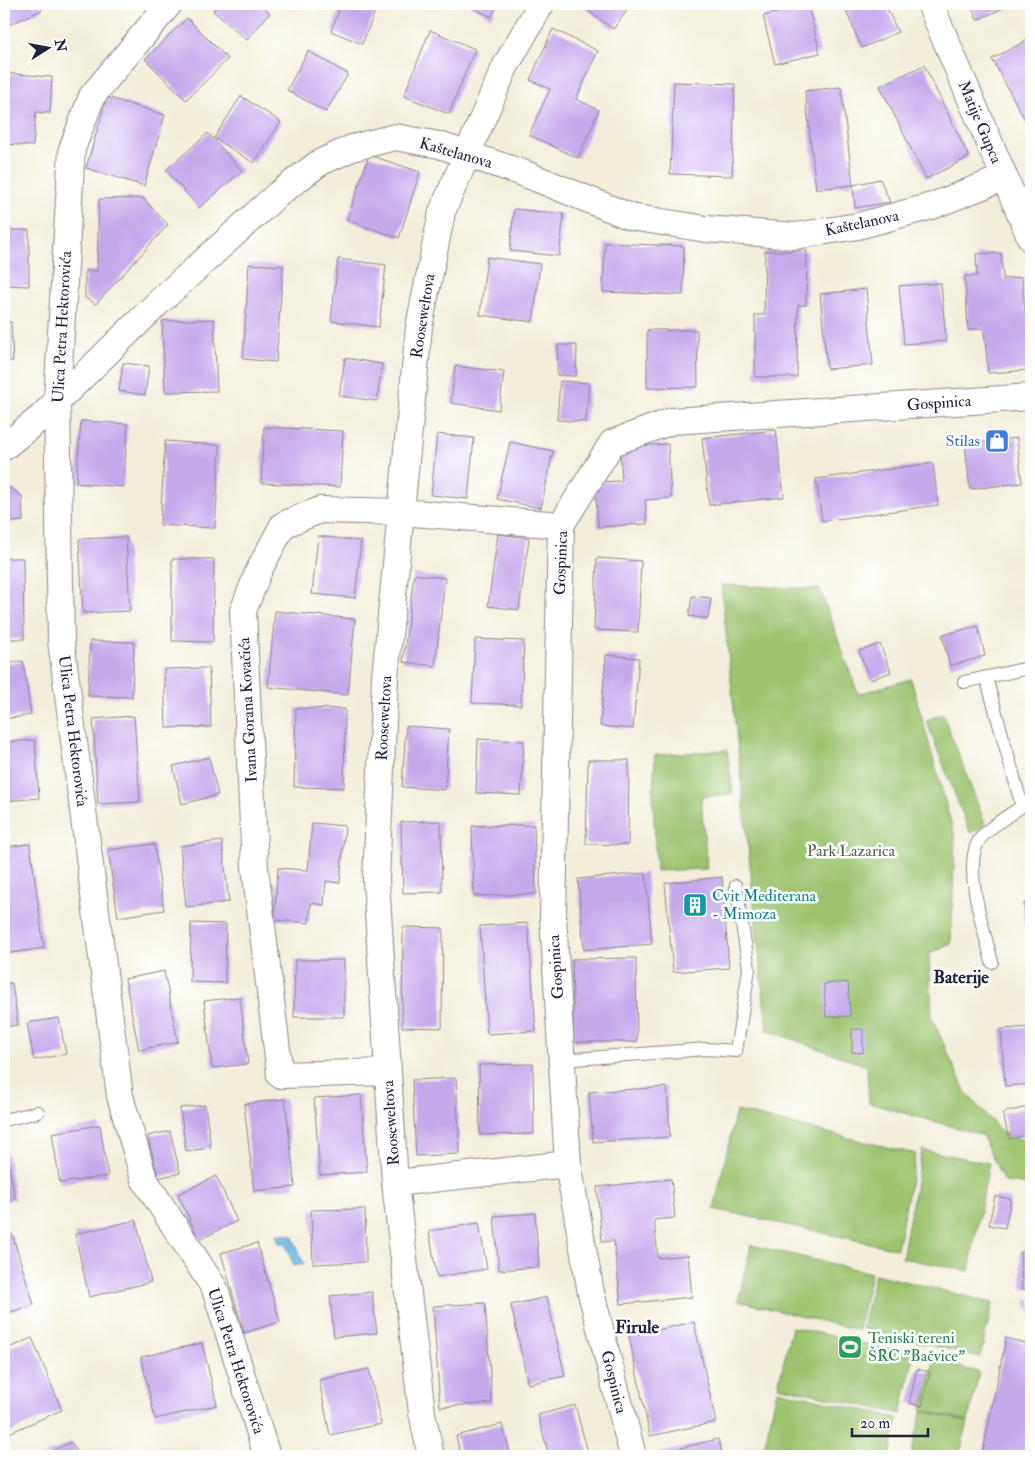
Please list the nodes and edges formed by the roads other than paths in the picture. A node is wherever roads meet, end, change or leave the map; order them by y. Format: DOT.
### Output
graph roads {
  1 [pos="169,4"];
  2 [pos="541,4"];
  3 [pos="930,4"];
  4 [pos="467,153"];
  5 [pos="1003,178"];
  6 [pos="1031,239"];
  7 [pos="1031,397"];
  8 [pos="57,400"];
  9 [pos="4,447"];
  10 [pos="401,512"];
  11 [pos="561,524"];
  12 [pos="1031,670"];
  13 [pos="986,677"];
  14 [pos="964,682"];
  15 [pos="736,886"];
  16 [pos="992,962"];
  17 [pos="562,1060"];
  18 [pos="388,1072"];
  19 [pos="38,1112"];
  20 [pos="4,1120"];
  21 [pos="568,1164"];
  22 [pos="395,1182"];
  23 [pos="632,1452"];
  24 [pos="267,1456"];
  25 [pos="431,1456"];
  1 -- 8 [label="street, Ulica Petra Hektorovića"];
  2 -- 4 [label="street, Rooseweltova"];
  3 -- 5 [label="street, Matije Gupca"];
  4 -- 5 [label="street, Kaštelanova"];
  4 -- 8 [label="street, Kaštelanova"];
  4 -- 10 [label="street, Rooseweltova"];
  5 -- 6 [label="street, Matije Gupca"];
  7 -- 11 [label="street, Gospinica"];
  8 -- 9 [label="street, Kaštelanova"];
  8 -- 24 [label="street, Ulica Petra Hektorovića"];
  10 -- 11 [label="street, Ivana Gorana Kovačića"];
  10 -- 18 [label="street, Rooseweltova"];
  10 -- 18 [label="street, Ivana Gorana Kovačića"];
  11 -- 17 [label="street, Gospinica"];
  12 -- 13 [label="lane"];
  13 -- 14 [label="lane"];
  13 -- 16 [label="lane"];
  15 -- 17 [label="lane"];
  17 -- 21 [label="street, Gospinica"];
  18 -- 22 [label="street, Rooseweltova"];
  19 -- 20 [label="lane"];
  21 -- 22 [label="street"];
  21 -- 23 [label="street, Gospinica"];
  22 -- 25 [label="street, Rooseweltova"];
}
